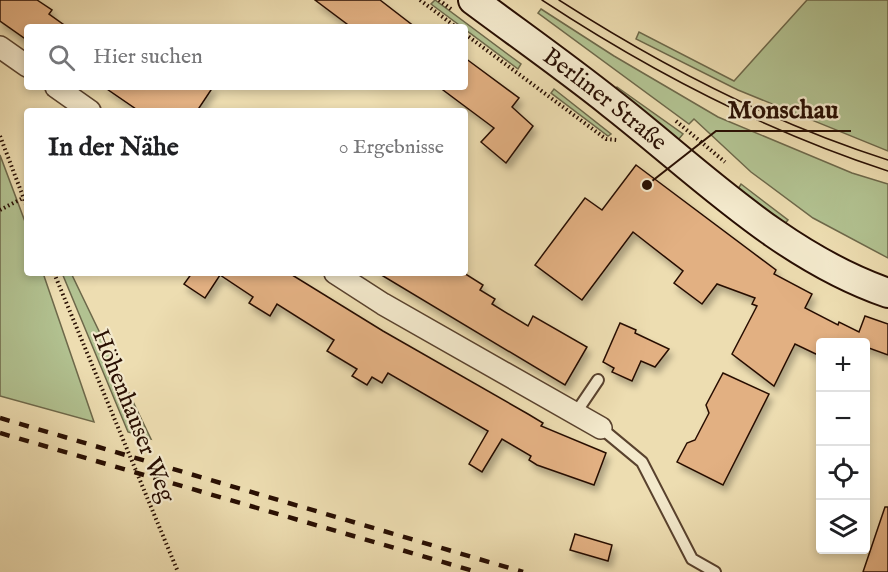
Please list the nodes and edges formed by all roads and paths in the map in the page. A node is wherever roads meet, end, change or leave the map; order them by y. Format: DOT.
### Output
graph roads {
  1 [pos="420,0"];
  2 [pos="473,0"];
  3 [pos="452,24"];
  4 [pos="468,35"];
  5 [pos="0,47"];
  6 [pos="24,64"];
  7 [pos="60,90"];
  8 [pos="86,108"];
  9 [pos="0,136"];
  10 [pos="696,136"];
  11 [pos="618,140"];
  12 [pos="729,166"];
  13 [pos="23,198"];
  14 [pos="0,210"];
  15 [pos="55,276"];
  16 [pos="340,276"];
  17 [pos="888,293"];
  18 [pos="598,380"];
  19 [pos="575,414"];
  20 [pos="601,428"];
  21 [pos="178,572"];
  22 [pos="715,572"];
  1 -- 3 [label="path"];
  2 -- 17 [label="main road, Berliner Straße"];
  4 -- 11 [label="path"];
  5 -- 6 [label="street"];
  7 -- 8 [label="street"];
  9 -- 13 [label="path"];
  10 -- 12 [label="path"];
  13 -- 14 [label="path"];
  15 -- 21 [label="path, Höhenhauser Weg"];
  16 -- 19 [label="street"];
  18 -- 19 [label="lane"];
  19 -- 20 [label="street"];
  20 -- 22 [label="lane"];
}
